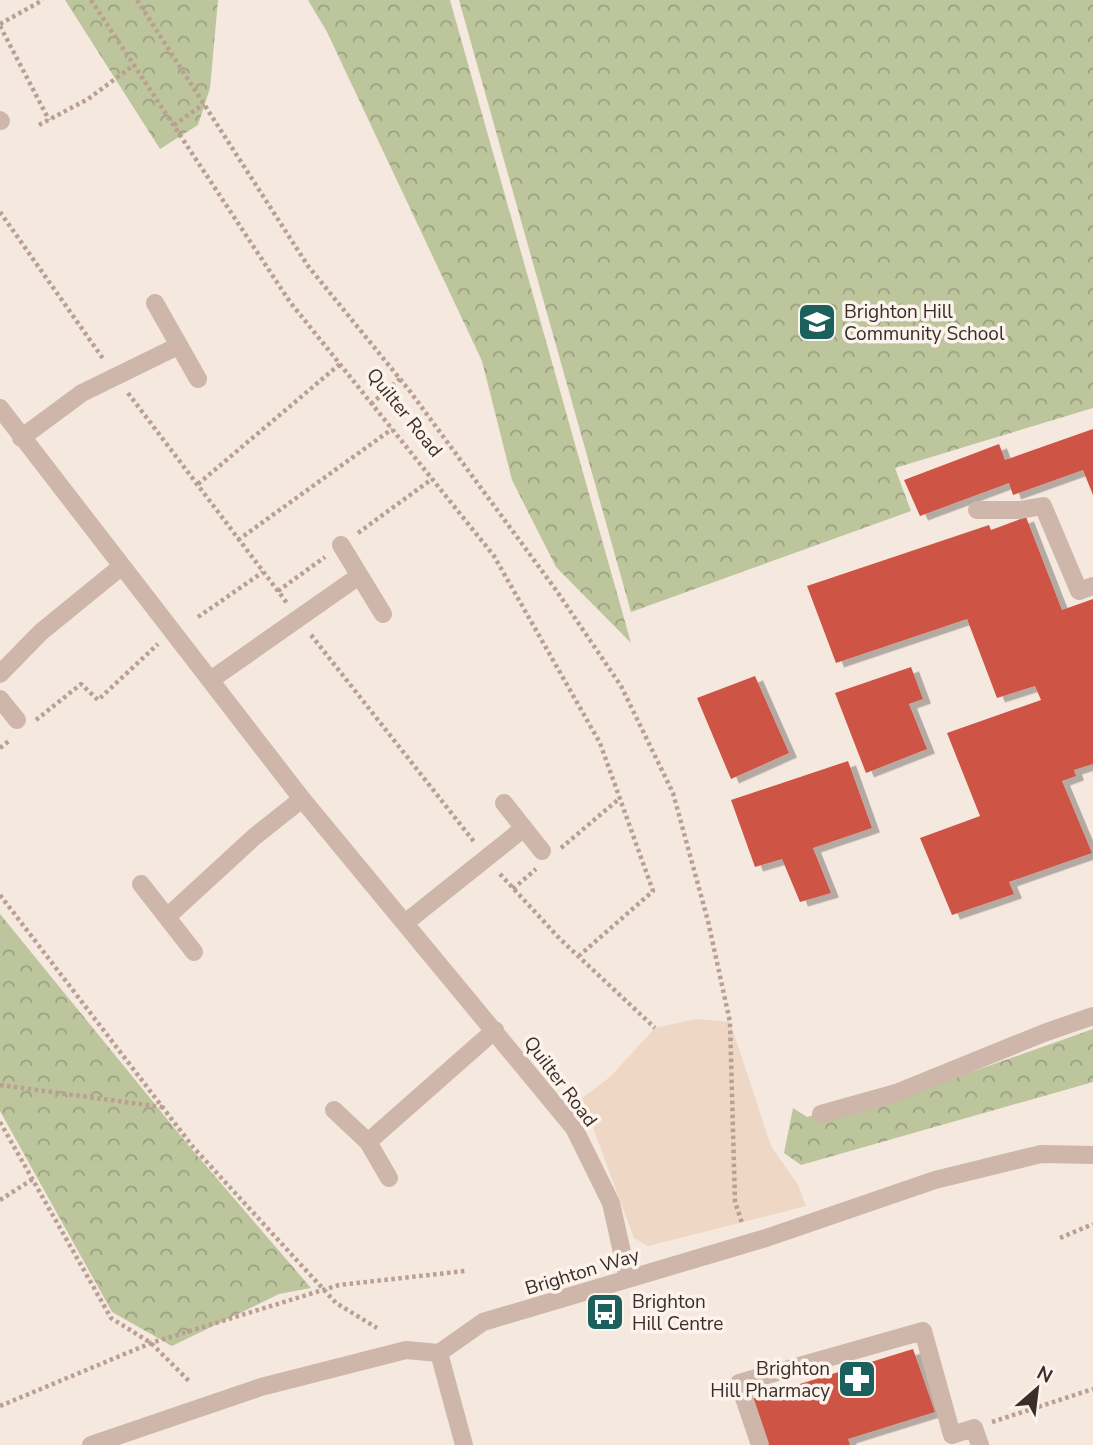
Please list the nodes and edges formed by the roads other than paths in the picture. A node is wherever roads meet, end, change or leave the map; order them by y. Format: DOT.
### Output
graph roads {
  1 [pos="155,303"];
  2 [pos="178,346"];
  3 [pos="198,379"];
  4 [pos="0,408"];
  5 [pos="21,438"];
  6 [pos="977,510"];
  7 [pos="341,545"];
  8 [pos="122,566"];
  9 [pos="359,576"];
  10 [pos="1093,586"];
  11 [pos="383,614"];
  12 [pos="0,674"];
  13 [pos="212,678"];
  14 [pos="0,699"];
  15 [pos="23,725"];
  16 [pos="302,799"];
  17 [pos="503,803"];
  18 [pos="524,828"];
  19 [pos="546,856"];
  20 [pos="141,884"];
  21 [pos="167,917"];
  22 [pos="405,923"];
  23 [pos="194,952"];
  24 [pos="1093,1016"];
  25 [pos="495,1030"];
  26 [pos="334,1110"];
  27 [pos="821,1114"];
  28 [pos="368,1142"];
  29 [pos="1093,1155"];
  30 [pos="389,1178"];
  31 [pos="628,1279"];
  32 [pos="439,1353"];
  33 [pos="977,1436"];
  34 [pos="91,1445"];
  35 [pos="464,1445"];
  36 [pos="760,1445"];
  1 -- 2 [label="street"];
  2 -- 3 [label="street"];
  2 -- 5 [label="street"];
  4 -- 5 [label="street, Quilter Road"];
  5 -- 8 [label="street, Quilter Road"];
  6 -- 10 [label="street"];
  7 -- 9 [label="street"];
  8 -- 12 [label="street"];
  8 -- 13 [label="street, Quilter Road"];
  9 -- 11 [label="street"];
  9 -- 13 [label="street"];
  13 -- 16 [label="street, Quilter Road"];
  14 -- 15 [label="street"];
  16 -- 21 [label="street"];
  16 -- 22 [label="street, Quilter Road"];
  17 -- 18 [label="street"];
  18 -- 19 [label="street"];
  18 -- 22 [label="street"];
  20 -- 21 [label="street"];
  21 -- 23 [label="street"];
  22 -- 25 [label="street, Quilter Road"];
  24 -- 27 [label="street"];
  25 -- 28 [label="street, Quilter Road"];
  25 -- 31 [label="street, Quilter Road"];
  26 -- 28 [label="street"];
  28 -- 30 [label="street"];
  29 -- 31 [label="street, Brighton Way"];
  31 -- 32 [label="street, Brighton Way"];
  32 -- 34 [label="street"];
  32 -- 35 [label="street"];
  33 -- 36 [label="street"];
}
